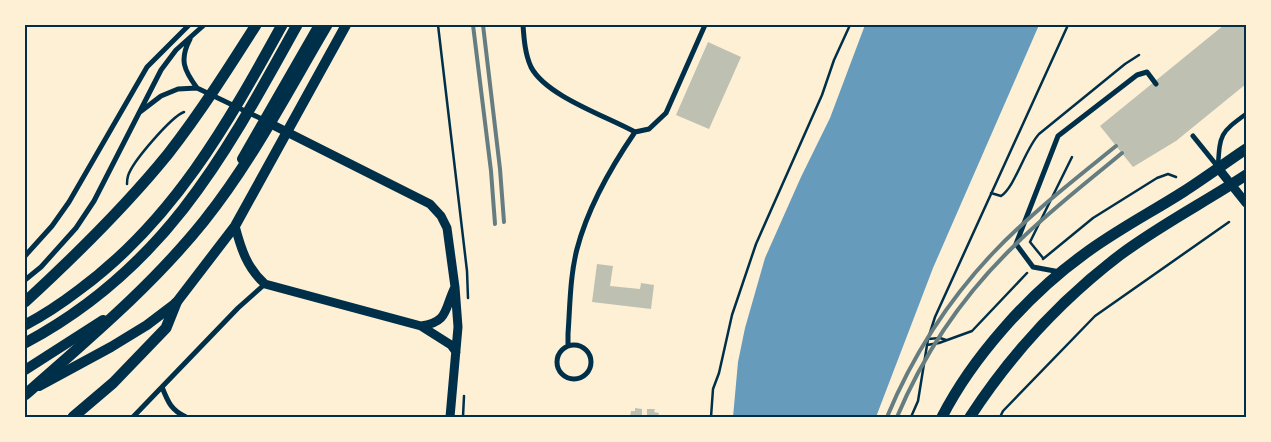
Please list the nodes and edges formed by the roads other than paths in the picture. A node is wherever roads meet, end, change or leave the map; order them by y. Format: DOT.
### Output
graph roads {
  1 [pos="188,25"];
  2 [pos="204,25"];
  3 [pos="256,25"];
  4 [pos="282,25"];
  5 [pos="297,25"];
  6 [pos="319,25"];
  7 [pos="327,25"];
  8 [pos="346,25"];
  9 [pos="523,25"];
  10 [pos="705,25"];
  11 [pos="192,37"];
  12 [pos="1156,84"];
  13 [pos="197,88"];
  14 [pos="138,114"];
  15 [pos="1246,114"];
  16 [pos="264,120"];
  17 [pos="635,132"];
  18 [pos="288,133"];
  19 [pos="1193,136"];
  20 [pos="1244,153"];
  21 [pos="1218,168"];
  22 [pos="1246,175"];
  23 [pos="1232,184"];
  24 [pos="1246,202"];
  25 [pos="235,226"];
  26 [pos="25,256"];
  27 [pos="1060,272"];
  28 [pos="25,280"];
  29 [pos="265,284"];
  30 [pos="455,287"];
  31 [pos="25,302"];
  32 [pos="176,302"];
  33 [pos="25,325"];
  34 [pos="422,326"];
  35 [pos="25,343"];
  36 [pos="568,346"];
  37 [pos="456,352"];
  38 [pos="25,370"];
  39 [pos="162,387"];
  40 [pos="25,395"];
  41 [pos="73,417"];
  42 [pos="133,417"];
  43 [pos="186,417"];
  44 [pos="450,417"];
  45 [pos="942,417"];
  46 [pos="970,417"];
  1 -- 26 [label="street"];
  2 -- 11 [label="street"];
  3 -- 31 [label="main road"];
  4 -- 33 [label="main road"];
  5 -- 35 [label="main road"];
  6 -- 16 [label="main road"];
  7 -- 40 [label="main road"];
  8 -- 18 [label="main road"];
  9 -- 17 [label="street"];
  10 -- 17 [label="street"];
  11 -- 13 [label="street"];
  11 -- 14 [label="street"];
  12 -- 27 [label="street"];
  13 -- 14 [label="street"];
  13 -- 16 [label="street"];
  14 -- 28 [label="street"];
  15 -- 21 [label="street"];
  16 -- 18 [label="street"];
  16 -- 38 [label="main road"];
  17 -- 36 [label="street"];
  18 -- 25 [label="main road"];
  18 -- 30 [label="street"];
  19 -- 21 [label="street"];
  20 -- 21 [label="main road"];
  21 -- 23 [label="street"];
  21 -- 27 [label="main road"];
  22 -- 23 [label="main road"];
  23 -- 24 [label="street"];
  23 -- 46 [label="main road"];
  25 -- 29 [label="street"];
  25 -- 32 [label="main road"];
  27 -- 45 [label="main road"];
  29 -- 34 [label="street"];
  29 -- 39 [label="street"];
  30 -- 34 [label="street"];
  30 -- 37 [label="street"];
  32 -- 40 [label="main road"];
  32 -- 41 [label="main road"];
  34 -- 37 [label="street"];
  36 -- 36 [label="street"];
  37 -- 44 [label="street"];
  39 -- 42 [label="street"];
  39 -- 43 [label="street"];
}
